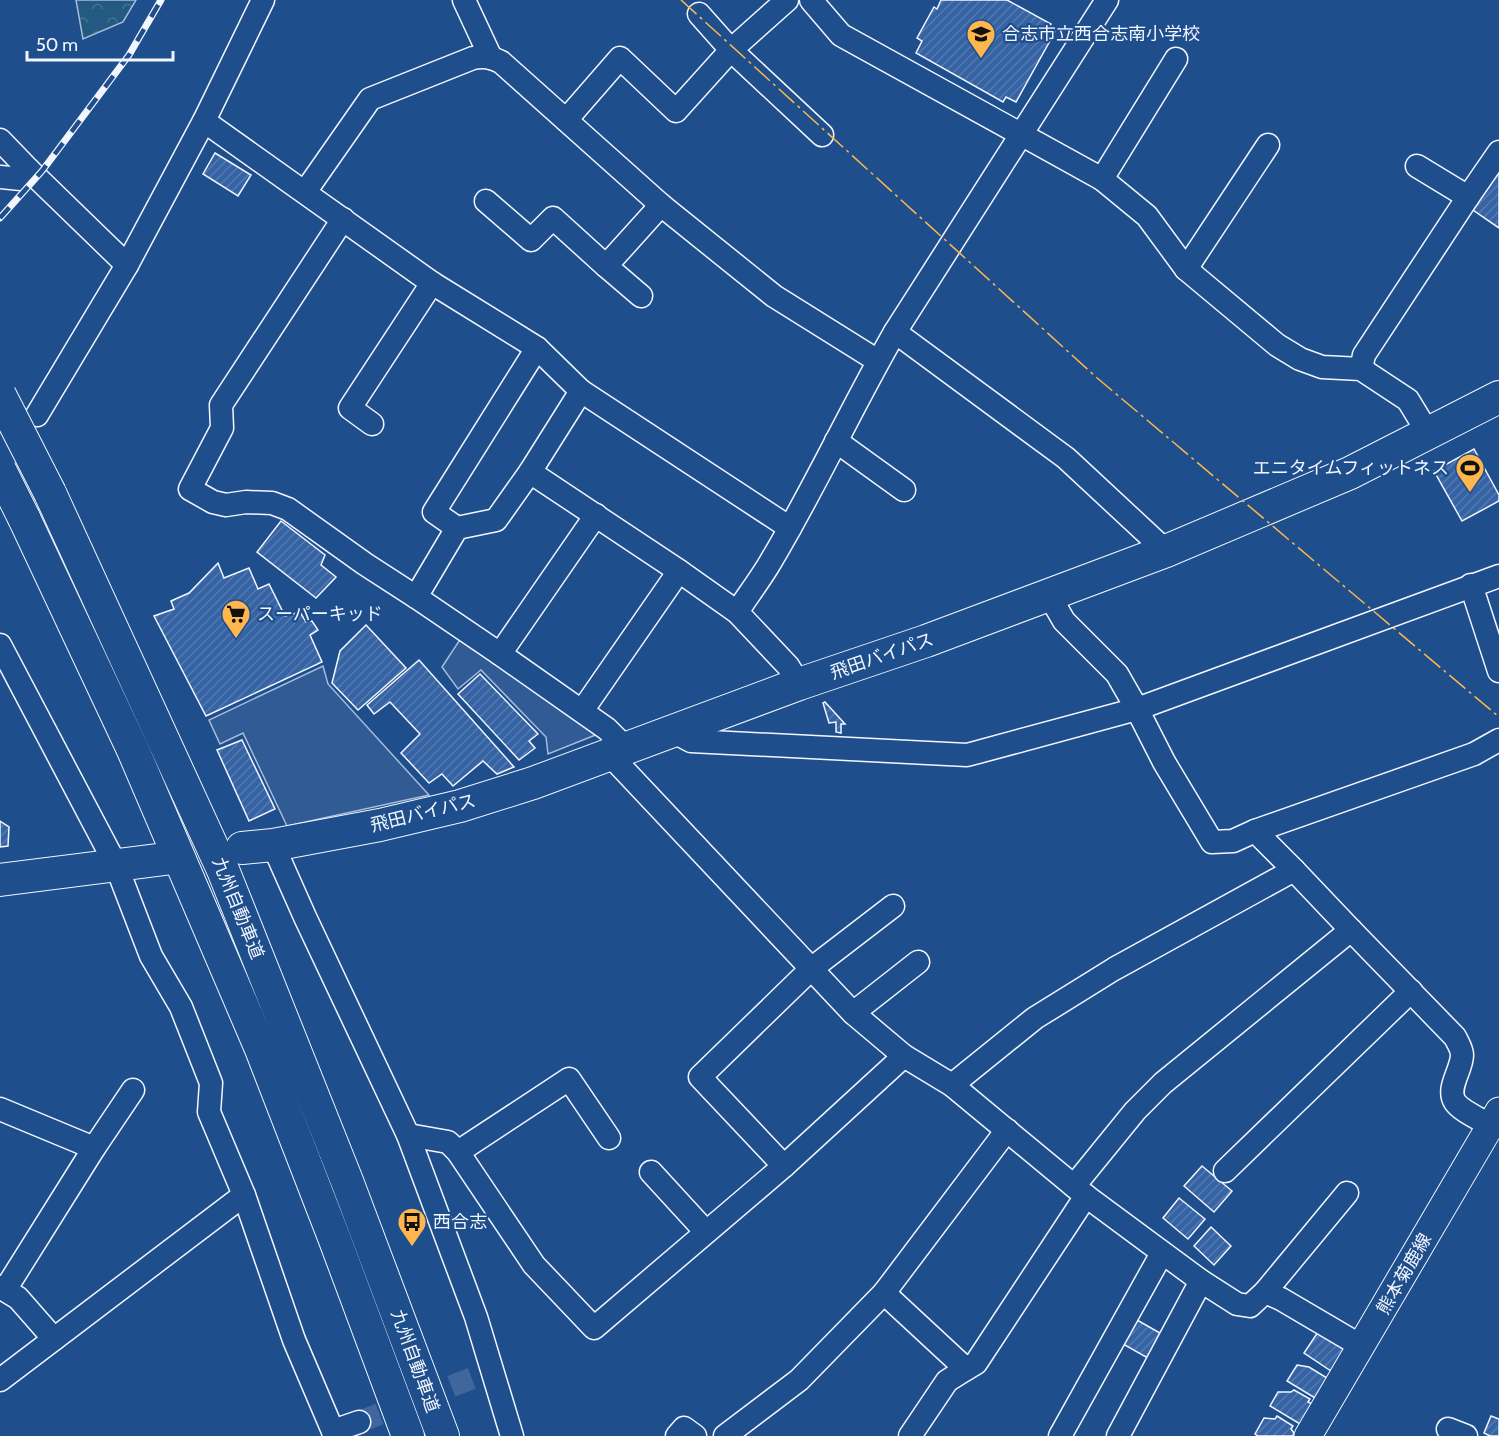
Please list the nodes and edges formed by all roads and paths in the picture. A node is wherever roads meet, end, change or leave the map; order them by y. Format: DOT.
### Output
graph roads {
  1 [pos="263,0"];
  2 [pos="464,0"];
  3 [pos="787,0"];
  4 [pos="811,0"];
  5 [pos="1107,0"];
  6 [pos="699,14"];
  7 [pos="731,50"];
  8 [pos="491,58"];
  9 [pos="1176,59"];
  10 [pos="566,120"];
  11 [pos="204,121"];
  12 [pos="1021,133"];
  13 [pos="822,135"];
  14 [pos="3,143"];
  15 [pos="1268,145"];
  16 [pos="1499,152"];
  17 [pos="1417,166"];
  18 [pos="17,176"];
  19 [pos="1102,179"];
  20 [pos="305,192"];
  21 [pos="1468,197"];
  22 [pos="486,201"];
  23 [pos="661,205"];
  24 [pos="343,219"];
  25 [pos="127,264"];
  26 [pos="606,266"];
  27 [pos="1186,269"];
  28 [pos="432,283"];
  29 [pos="641,296"];
  30 [pos="896,332"];
  31 [pos="537,348"];
  32 [pos="878,361"];
  33 [pos="1361,369"];
  34 [pos="581,391"];
  35 [pos="0,395"];
  36 [pos="1499,397"];
  37 [pos="37,415"];
  38 [pos="372,424"];
  39 [pos="1428,433"];
  40 [pos="836,441"];
  41 [pos="0,470"];
  42 [pos="530,472"];
  43 [pos="904,490"];
  44 [pos="596,515"];
  45 [pos="457,528"];
  46 [pos="790,528"];
  47 [pos="1166,551"];
  48 [pos="679,571"];
  49 [pos="1499,576"];
  50 [pos="1471,585"];
  51 [pos="1049,595"];
  52 [pos="416,597"];
  53 [pos="737,612"];
  54 [pos="0,645"];
  55 [pos="500,654"];
  56 [pos="1499,671"];
  57 [pos="799,684"];
  58 [pos="1137,709"];
  59 [pos="582,711"];
  60 [pos="672,731"];
  61 [pos="1499,740"];
  62 [pos="618,751"];
  63 [pos="1255,831"];
  64 [pos="273,845"];
  65 [pos="242,848"];
  66 [pos="165,858"];
  67 [pos="116,865"];
  68 [pos="1294,870"];
  69 [pos="0,880"];
  70 [pos="893,906"];
  71 [pos="1351,930"];
  72 [pos="918,962"];
  73 [pos="811,969"];
  74 [pos="1411,991"];
  75 [pos="853,1013"];
  76 [pos="904,1056"];
  77 [pos="952,1084"];
  78 [pos="133,1090"];
  79 [pos="3,1116"];
  80 [pos="1495,1118"];
  81 [pos="1007,1130"];
  82 [pos="408,1135"];
  83 [pos="609,1138"];
  84 [pos="94,1148"];
  85 [pos="458,1152"];
  86 [pos="784,1166"];
  87 [pos="1225,1171"];
  88 [pos="651,1172"];
  89 [pos="1080,1191"];
  90 [pos="1347,1193"];
  91 [pos="244,1195"];
  92 [pos="706,1233"];
  93 [pos="1162,1252"];
  94 [pos="1201,1281"];
  95 [pos="3,1288"];
  96 [pos="1265,1292"];
  97 [pos="884,1293"];
  98 [pos="54,1339"];
  99 [pos="1361,1346"];
  100 [pos="966,1369"];
  101 [pos="0,1380"];
  102 [pos="359,1422"];
  103 [pos="334,1433"];
  104 [pos="408,1436"];
  105 [pos="442,1436"];
  106 [pos="512,1436"];
  107 [pos="677,1436"];
  108 [pos="695,1436"];
  109 [pos="725,1436"];
  110 [pos="910,1436"];
  111 [pos="1060,1436"];
  112 [pos="1118,1436"];
  113 [pos="1308,1436"];
  1 -- 11 [label="street"];
  2 -- 8 [label="street"];
  3 -- 7 [label="street"];
  4 -- 12 [label="street"];
  5 -- 12 [label="street"];
  6 -- 7 [label="street"];
  7 -- 10 [label="street"];
  7 -- 13 [label="street"];
  8 -- 10 [label="street"];
  8 -- 20 [label="street"];
  9 -- 19 [label="street"];
  10 -- 23 [label="street"];
  11 -- 20 [label="street"];
  11 -- 25 [label="street"];
  12 -- 19 [label="street"];
  12 -- 30 [label="street"];
  14 -- 18 [label="street"];
  15 -- 27 [label="street"];
  16 -- 21 [label="street"];
  17 -- 21 [label="street"];
  18 -- 25 [label="street"];
  19 -- 27 [label="street"];
  20 -- 24 [label="street"];
  21 -- 33 [label="street"];
  22 -- 26 [label="street"];
  23 -- 26 [label="street"];
  23 -- 32 [label="street"];
  24 -- 28 [label="street"];
  24 -- 52 [label="street"];
  25 -- 37 [label="street"];
  26 -- 29 [label="street"];
  27 -- 33 [label="street"];
  28 -- 31 [label="street"];
  28 -- 38 [label="street"];
  30 -- 32 [label="street"];
  30 -- 47 [label="street"];
  31 -- 34 [label="street"];
  31 -- 45 [label="street"];
  32 -- 40 [label="street"];
  33 -- 39 [label="street"];
  34 -- 42 [label="street"];
  34 -- 46 [label="street"];
  35 -- 105 [label="highway, 九州自動車道, bridge"];
  36 -- 39 [label="highway, 飛田バイパス"];
  39 -- 47 [label="highway, 飛田バイパス"];
  40 -- 43 [label="street"];
  40 -- 46 [label="street"];
  41 -- 104 [label="highway, 九州自動車道, bridge"];
  42 -- 44 [label="street"];
  42 -- 45 [label="street"];
  44 -- 48 [label="street"];
  44 -- 55 [label="street"];
  45 -- 52 [label="street"];
  46 -- 53 [label="street"];
  47 -- 51 [label="highway, 飛田バイパス"];
  48 -- 53 [label="street"];
  48 -- 59 [label="street"];
  49 -- 50 [label="street"];
  50 -- 56 [label="street"];
  50 -- 58 [label="street"];
  51 -- 57 [label="highway, 飛田バイパス"];
  51 -- 58 [label="street"];
  52 -- 55 [label="street"];
  53 -- 57 [label="street"];
  54 -- 67 [label="street"];
  55 -- 59 [label="street"];
  57 -- 60 [label="highway, 飛田バイパス"];
  58 -- 60 [label="street"];
  58 -- 63 [label="street"];
  59 -- 62 [label="street"];
  60 -- 62 [label="highway, 飛田バイパス"];
  61 -- 63 [label="street"];
  62 -- 64 [label="highway, 飛田バイパス"];
  62 -- 73 [label="street"];
  63 -- 68 [label="street"];
  64 -- 65 [label="highway, 飛田バイパス"];
  64 -- 82 [label="street"];
  66 -- 67 [label="highway"];
  67 -- 69 [label="highway"];
  67 -- 91 [label="street"];
  68 -- 71 [label="street"];
  68 -- 77 [label="street"];
  70 -- 73 [label="street"];
  71 -- 74 [label="street"];
  71 -- 89 [label="street"];
  72 -- 75 [label="street"];
  73 -- 75 [label="street"];
  73 -- 86 [label="street"];
  74 -- 80 [label="street"];
  74 -- 87 [label="street"];
  75 -- 76 [label="street"];
  76 -- 77 [label="street"];
  76 -- 86 [label="street"];
  77 -- 81 [label="street"];
  78 -- 84 [label="street"];
  79 -- 84 [label="street"];
  80 -- 99 [label="main road, 熊本菊鹿線"];
  81 -- 89 [label="street"];
  81 -- 97 [label="street"];
  82 -- 85 [label="street"];
  82 -- 106 [label="street"];
  83 -- 85 [label="street"];
  84 -- 95 [label="street"];
  85 -- 92 [label="street"];
  86 -- 92 [label="street"];
  88 -- 92 [label="street"];
  89 -- 93 [label="street"];
  89 -- 100 [label="street"];
  90 -- 96 [label="street"];
  91 -- 98 [label="street"];
  91 -- 103 [label="street"];
  93 -- 94 [label="street"];
  93 -- 111 [label="street"];
  94 -- 96 [label="street"];
  94 -- 112 [label="street"];
  95 -- 98 [label="street"];
  96 -- 99 [label="street"];
  97 -- 100 [label="street"];
  97 -- 109 [label="street"];
  98 -- 101 [label="street"];
  99 -- 113 [label="main road, 熊本菊鹿線"];
  100 -- 110 [label="street"];
  102 -- 103 [label="street"];
  107 -- 108 [label="street"];
}
